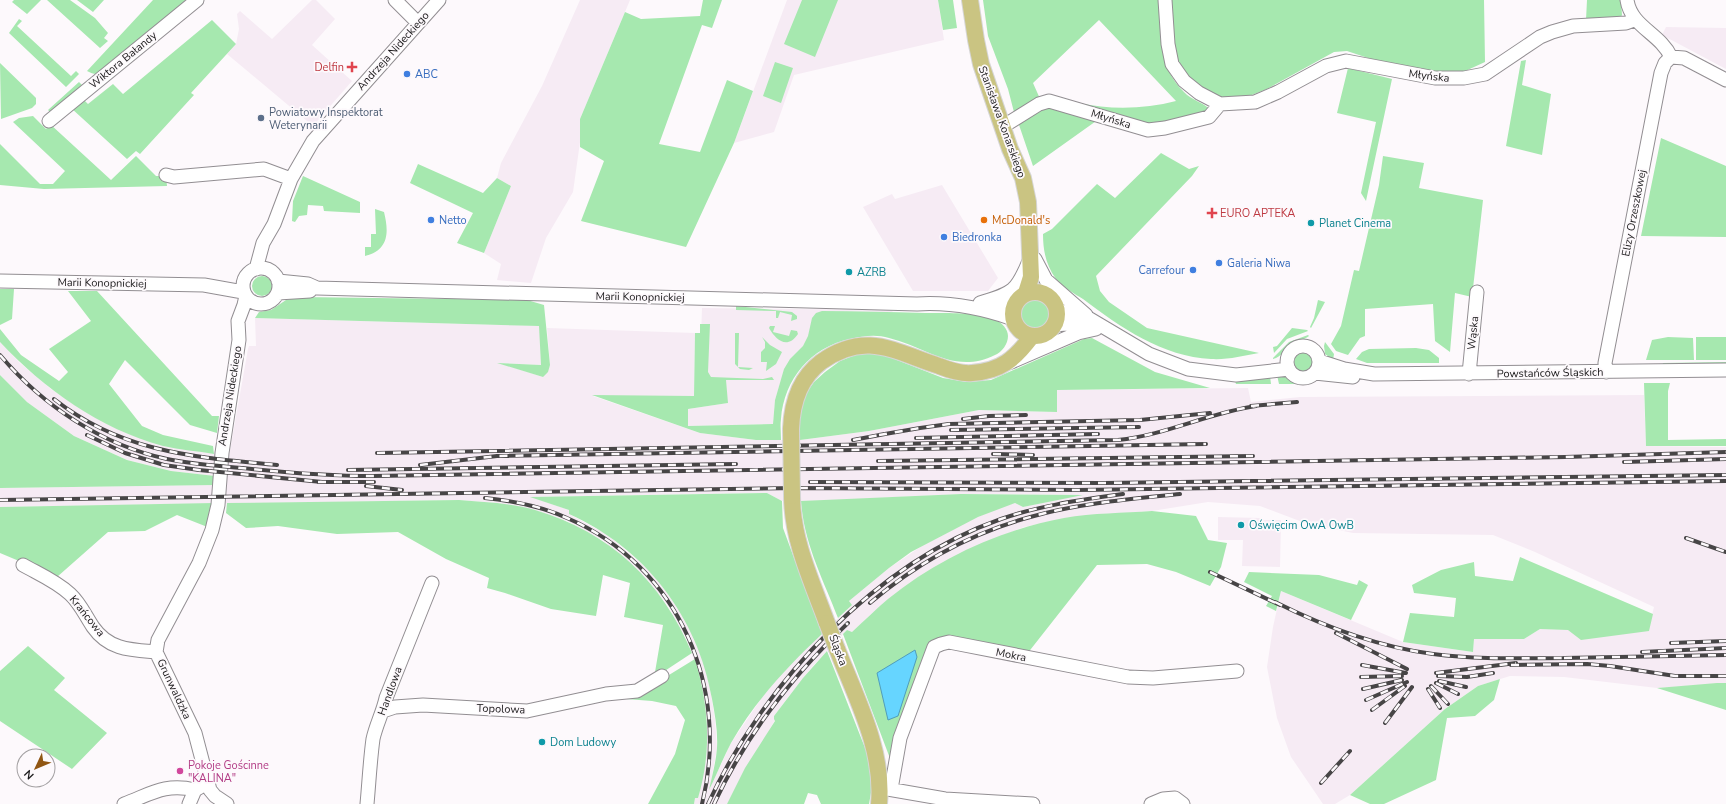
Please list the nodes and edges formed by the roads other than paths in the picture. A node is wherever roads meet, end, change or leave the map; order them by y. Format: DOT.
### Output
graph roads {
  1 [pos="197,0"];
  2 [pos="395,0"];
  3 [pos="439,0"];
  4 [pos="970,0"];
  5 [pos="1165,0"];
  6 [pos="1627,0"];
  7 [pos="1634,20"];
  8 [pos="418,23"];
  9 [pos="1671,57"];
  10 [pos="1726,80"];
  11 [pos="1220,104"];
  12 [pos="49,121"];
  13 [pos="1002,127"];
  14 [pos="166,175"];
  15 [pos="291,178"];
  16 [pos="1032,254"];
  17 [pos="262,269"];
  18 [pos="0,281"];
  19 [pos="278,287"];
  20 [pos="244,289"];
  21 [pos="1477,292"];
  22 [pos="1034,293"];
  23 [pos="980,303"];
  24 [pos="258,304"];
  25 [pos="962,305"];
  26 [pos="1055,318"];
  27 [pos="1019,322"];
  28 [pos="1093,324"];
  29 [pos="239,340"];
  30 [pos="1005,364"];
  31 [pos="1288,365"];
  32 [pos="1317,367"];
  33 [pos="988,370"];
  34 [pos="1726,370"];
  35 [pos="1606,372"];
  36 [pos="1469,374"];
  37 [pos="218,505"];
  38 [pos="23,565"];
  39 [pos="432,583"];
  40 [pos="156,652"];
  41 [pos="1237,671"];
  42 [pos="662,676"];
  43 [pos="383,711"];
  44 [pos="207,782"];
  45 [pos="195,790"];
  46 [pos="883,794"];
  47 [pos="124,804"];
  48 [pos="189,804"];
  49 [pos="227,804"];
  50 [pos="366,804"];
  51 [pos="1033,804"];
  52 [pos="1151,804"];
  53 [pos="1183,804"];
  1 -- 12 [label="street, Wiktora Bałandy"];
  2 -- 8 [label="street"];
  3 -- 8 [label="street, Andrzeja Nideckiego"];
  4 -- 13 [label="main road, Stanisława Konarskiego"];
  5 -- 11 [label="street, Młyńska"];
  6 -- 7 [label="street"];
  7 -- 9 [label="street"];
  7 -- 11 [label="street, Młyńska"];
  8 -- 15 [label="street, Andrzeja Nideckiego"];
  9 -- 10 [label="street"];
  9 -- 35 [label="street, Elizy Orzeszkowej"];
  11 -- 13 [label="street, Młyńska"];
  13 -- 16 [label="main road, Stanisława Konarskiego"];
  14 -- 15 [label="street"];
  15 -- 17 [label="street, Andrzeja Nideckiego"];
  16 -- 22 [label="main road, Stanisława Konarskiego"];
  16 -- 23 [label="street"];
  16 -- 28 [label="street"];
  17 -- 19 [label="street"];
  17 -- 20 [label="street"];
  18 -- 20 [label="street, Marii Konopnickiej"];
  19 -- 24 [label="street"];
  19 -- 25 [label="street, Marii Konopnickiej"];
  20 -- 24 [label="street"];
  20 -- 29 [label="street, Andrzeja Nideckiego"];
  21 -- 36 [label="street, Wąska"];
  22 -- 26 [label="main road"];
  22 -- 27 [label="main road"];
  23 -- 25 [label="street, Marii Konopnickiej"];
  23 -- 27 [label="street, Marii Konopnickiej"];
  24 -- 29 [label="street, Andrzeja Nideckiego"];
  25 -- 27 [label="street, Marii Konopnickiej"];
  26 -- 27 [label="main road"];
  26 -- 28 [label="street"];
  27 -- 30 [label="main road"];
  27 -- 33 [label="main road"];
  28 -- 30 [label="street"];
  28 -- 31 [label="street"];
  29 -- 37 [label="street, Andrzeja Nideckiego"];
  30 -- 33 [label="main road"];
  31 -- 32 [label="street"];
  31 -- 32 [label="street"];
  32 -- 36 [label="street, Powstańców Śląskich"];
  33 -- 46 [label="main road, Śląska, bridge"];
  34 -- 35 [label="street, Powstańców Śląskich"];
  35 -- 36 [label="street, Powstańców Śląskich"];
  37 -- 40 [label="street, Grunwaldzka"];
  38 -- 40 [label="street, Krańcowa"];
  39 -- 43 [label="street, Handlowa"];
  40 -- 44 [label="street, Grunwaldzka"];
  41 -- 46 [label="street, Mokra"];
  42 -- 43 [label="street, Topolowa"];
  43 -- 50 [label="street, Handlowa"];
  44 -- 45 [label="street"];
  44 -- 49 [label="street, Grunwaldzka"];
  45 -- 47 [label="street"];
  45 -- 48 [label="street"];
  46 -- 51 [label="street"];
  52 -- 53 [label="street"];
}
